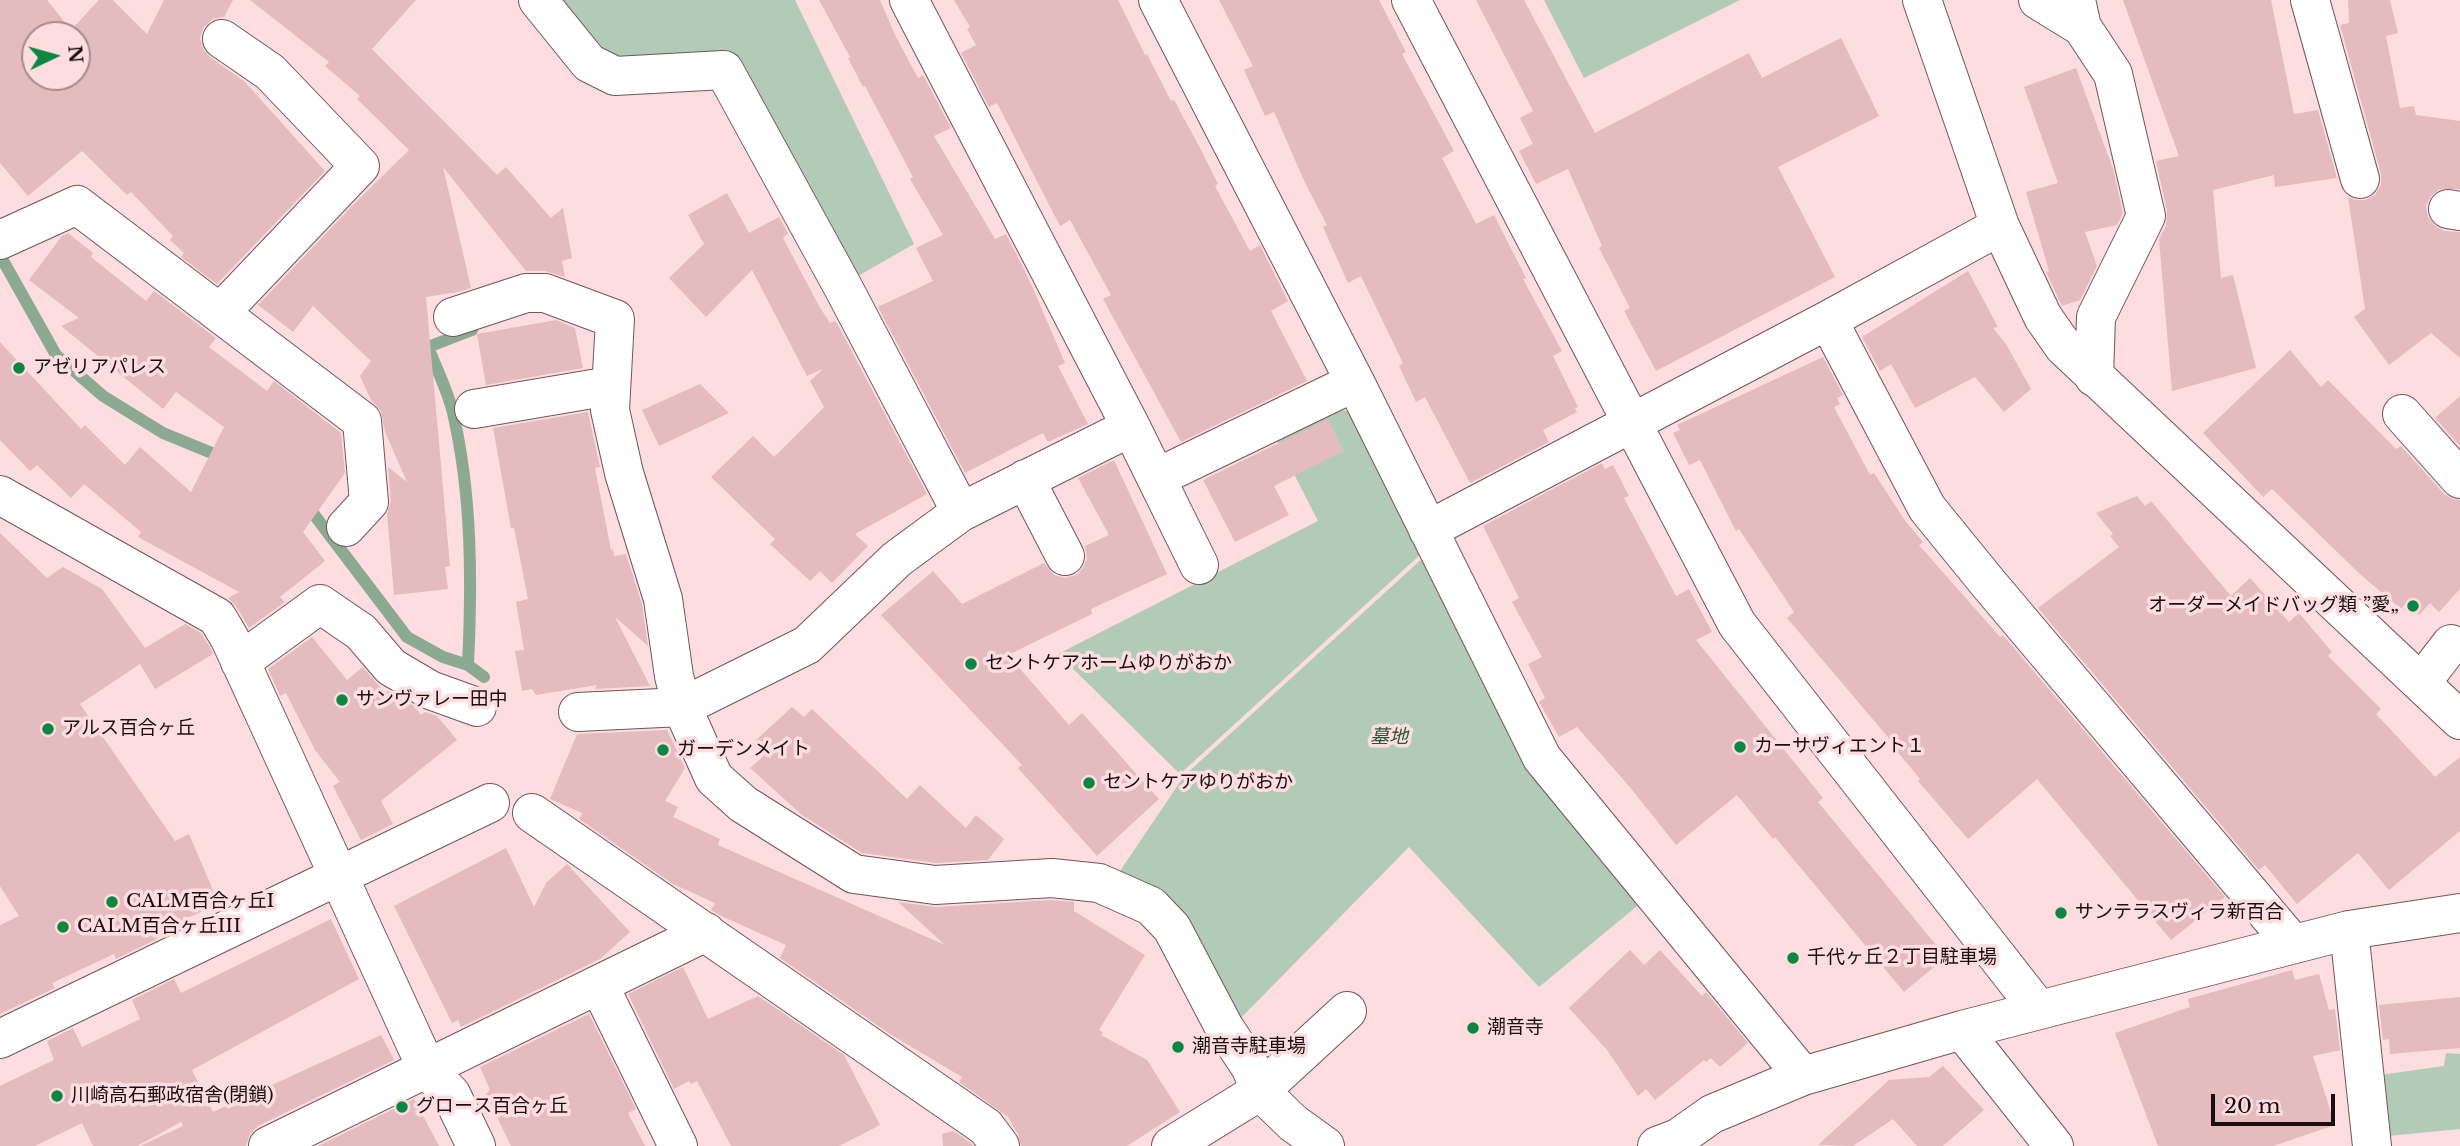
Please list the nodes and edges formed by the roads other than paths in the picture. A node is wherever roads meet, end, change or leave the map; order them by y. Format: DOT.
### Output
graph roads {
  1 [pos="537,0"];
  2 [pos="909,0"];
  3 [pos="1158,0"];
  4 [pos="1410,0"];
  5 [pos="1922,0"];
  6 [pos="2038,0"];
  7 [pos="2310,0"];
  8 [pos="2079,13"];
  9 [pos="222,39"];
  10 [pos="2360,179"];
  11 [pos="2000,226"];
  12 [pos="0,240"];
  13 [pos="220,313"];
  14 [pos="453,317"];
  15 [pos="1828,320"];
  16 [pos="2094,377"];
  17 [pos="1355,382"];
  18 [pos="610,386"];
  19 [pos="474,409"];
  20 [pos="2402,414"];
  21 [pos="1632,423"];
  22 [pos="1131,427"];
  23 [pos="1156,478"];
  24 [pos="1025,479"];
  25 [pos="2460,479"];
  26 [pos="0,495"];
  27 [pos="961,512"];
  28 [pos="346,527"];
  29 [pos="1428,530"];
  30 [pos="1065,556"];
  31 [pos="1199,565"];
  32 [pos="2451,644"];
  33 [pos="240,662"];
  34 [pos="2421,683"];
  35 [pos="477,707"];
  36 [pos="682,707"];
  37 [pos="578,712"];
  38 [pos="2460,720"];
  39 [pos="490,803"];
  40 [pos="532,813"];
  41 [pos="339,876"];
  42 [pos="2460,913"];
  43 [pos="2349,930"];
  44 [pos="706,932"];
  45 [pos="2293,944"];
  46 [pos="599,985"];
  47 [pos="2039,1010"];
  48 [pos="1347,1011"];
  49 [pos="1962,1030"];
  50 [pos="0,1039"];
  51 [pos="427,1069"];
  52 [pos="1803,1076"];
  53 [pos="1260,1091"];
  54 [pos="1672,1143"];
  55 [pos="268,1146"];
  56 [pos="476,1146"];
  57 [pos="678,1146"];
  58 [pos="1000,1146"];
  59 [pos="1171,1146"];
  60 [pos="1325,1146"];
  61 [pos="2054,1146"];
  62 [pos="2372,1146"];
  1 -- 27 [label="street"];
  2 -- 22 [label="street"];
  3 -- 17 [label="street"];
  4 -- 21 [label="street"];
  5 -- 11 [label="street"];
  6 -- 8 [label="street"];
  7 -- 10 [label="street"];
  8 -- 16 [label="street"];
  9 -- 13 [label="street"];
  11 -- 15 [label="street"];
  11 -- 16 [label="street"];
  12 -- 13 [label="street"];
  13 -- 28 [label="street"];
  14 -- 18 [label="street"];
  15 -- 21 [label="street"];
  15 -- 45 [label="street"];
  16 -- 34 [label="street"];
  17 -- 23 [label="street"];
  17 -- 29 [label="street"];
  18 -- 19 [label="street"];
  18 -- 36 [label="street"];
  20 -- 25 [label="street"];
  21 -- 29 [label="street"];
  21 -- 47 [label="street"];
  22 -- 23 [label="street"];
  22 -- 24 [label="street"];
  23 -- 31 [label="street"];
  24 -- 27 [label="street"];
  24 -- 30 [label="street"];
  26 -- 33 [label="street"];
  27 -- 36 [label="street"];
  29 -- 52 [label="street"];
  32 -- 34 [label="street"];
  33 -- 35 [label="street"];
  33 -- 41 [label="street"];
  34 -- 38 [label="street"];
  36 -- 37 [label="street"];
  36 -- 53 [label="street"];
  39 -- 41 [label="street"];
  40 -- 44 [label="street"];
  41 -- 50 [label="street"];
  41 -- 51 [label="street"];
  42 -- 43 [label="street"];
  43 -- 45 [label="street"];
  43 -- 62 [label="street"];
  44 -- 46 [label="street"];
  44 -- 58 [label="street"];
  45 -- 47 [label="street"];
  46 -- 51 [label="street"];
  46 -- 57 [label="street"];
  47 -- 49 [label="street"];
  48 -- 53 [label="street"];
  49 -- 52 [label="street"];
  49 -- 61 [label="street"];
  51 -- 55 [label="street"];
  51 -- 56 [label="street"];
  52 -- 54 [label="street"];
  53 -- 59 [label="street"];
  53 -- 60 [label="street"];
}
